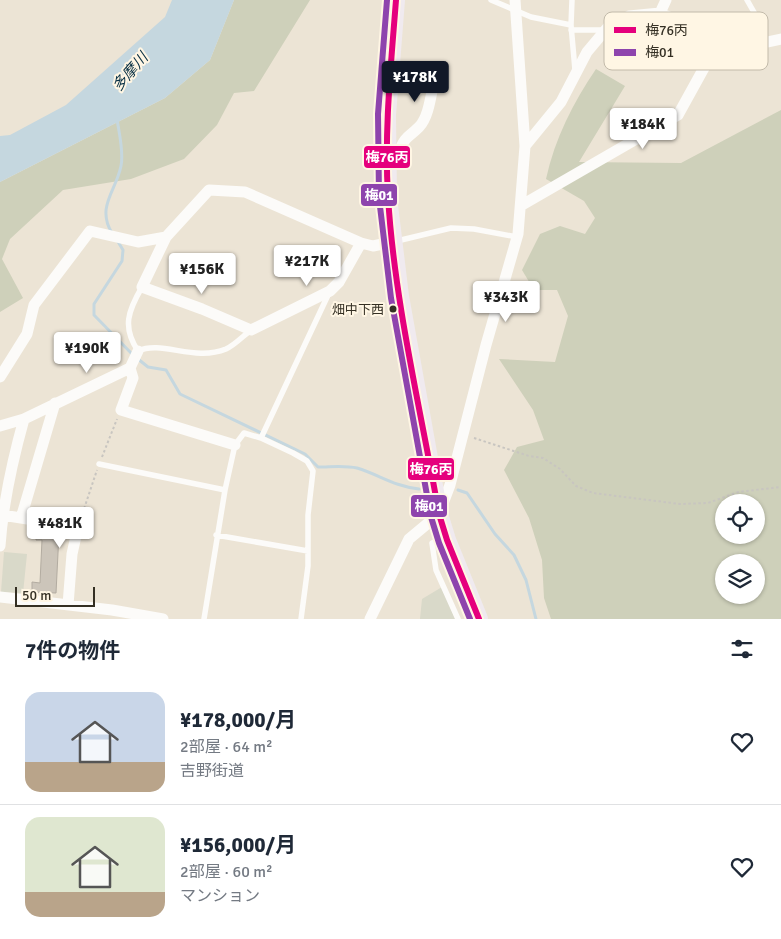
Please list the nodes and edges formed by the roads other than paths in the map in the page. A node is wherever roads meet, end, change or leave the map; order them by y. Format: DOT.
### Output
graph roads {
  1 [pos="396,0"];
  2 [pos="491,0"];
  3 [pos="572,0"];
  4 [pos="666,0"];
  5 [pos="747,0"];
  6 [pos="516,5"];
  7 [pos="660,12"];
  8 [pos="754,12"];
  9 [pos="571,27"];
  10 [pos="604,30"];
  11 [pos="604,32"];
  12 [pos="781,39"];
  13 [pos="768,42"];
  14 [pos="390,63"];
  15 [pos="703,70"];
  16 [pos="575,76"];
  17 [pos="525,146"];
  18 [pos="386,153"];
  19 [pos="522,205"];
  20 [pos="166,237"];
  21 [pos="517,237"];
  22 [pos="392,242"];
  23 [pos="360,243"];
  24 [pos="142,288"];
  25 [pos="330,291"];
  26 [pos="251,330"];
  27 [pos="138,352"];
  28 [pos="130,368"];
  29 [pos="0,376"];
  30 [pos="55,403"];
  31 [pos="24,419"];
  32 [pos="0,426"];
  33 [pos="261,438"];
  34 [pos="235,445"];
  35 [pos="99,464"];
  36 [pos="225,490"];
  37 [pos="439,514"];
  38 [pos="2,515"];
  39 [pos="21,518"];
  40 [pos="216,536"];
  41 [pos="446,538"];
  42 [pos="0,546"];
  43 [pos="308,551"];
  44 [pos="0,597"];
  45 [pos="68,604"];
  46 [pos="163,619"];
  47 [pos="204,619"];
  48 [pos="301,619"];
  49 [pos="370,619"];
  50 [pos="458,619"];
  51 [pos="480,619"];
  1 -- 14 [label="main road"];
  2 -- 6 [label="lane"];
  3 -- 9 [label="lane"];
  4 -- 7 [label="street"];
  5 -- 8 [label="lane"];
  6 -- 9 [label="lane"];
  6 -- 17 [label="street"];
  9 -- 10 [label="lane"];
  9 -- 16 [label="lane"];
  11 -- 16 [label="street"];
  12 -- 13 [label="street"];
  14 -- 18 [label="main road"];
  14 -- 18 [label="street"];
  15 -- 19 [label="street"];
  16 -- 17 [label="street"];
  17 -- 19 [label="street"];
  18 -- 22 [label="main road"];
  19 -- 21 [label="street"];
  20 -- 23 [label="street"];
  20 -- 24 [label="street"];
  20 -- 29 [label="street"];
  21 -- 22 [label="lane"];
  21 -- 37 [label="street"];
  22 -- 23 [label="street"];
  22 -- 37 [label="main road"];
  23 -- 25 [label="street"];
  24 -- 26 [label="street"];
  24 -- 27 [label="lane"];
  25 -- 26 [label="street"];
  25 -- 33 [label="lane"];
  26 -- 27 [label="lane"];
  27 -- 28 [label="street"];
  28 -- 30 [label="street"];
  28 -- 34 [label="street"];
  30 -- 31 [label="street"];
  30 -- 39 [label="street"];
  31 -- 32 [label="street"];
  31 -- 38 [label="street"];
  33 -- 34 [label="lane"];
  33 -- 43 [label="lane"];
  34 -- 36 [label="lane"];
  35 -- 36 [label="lane"];
  36 -- 40 [label="lane"];
  37 -- 41 [label="main road"];
  37 -- 49 [label="street"];
  38 -- 39 [label="street"];
  38 -- 42 [label="street"];
  39 -- 45 [label="street"];
  40 -- 43 [label="lane"];
  40 -- 47 [label="lane"];
  41 -- 50 [label="lane"];
  41 -- 51 [label="main road"];
  43 -- 48 [label="lane"];
  44 -- 45 [label="street"];
  45 -- 46 [label="street"];
}
